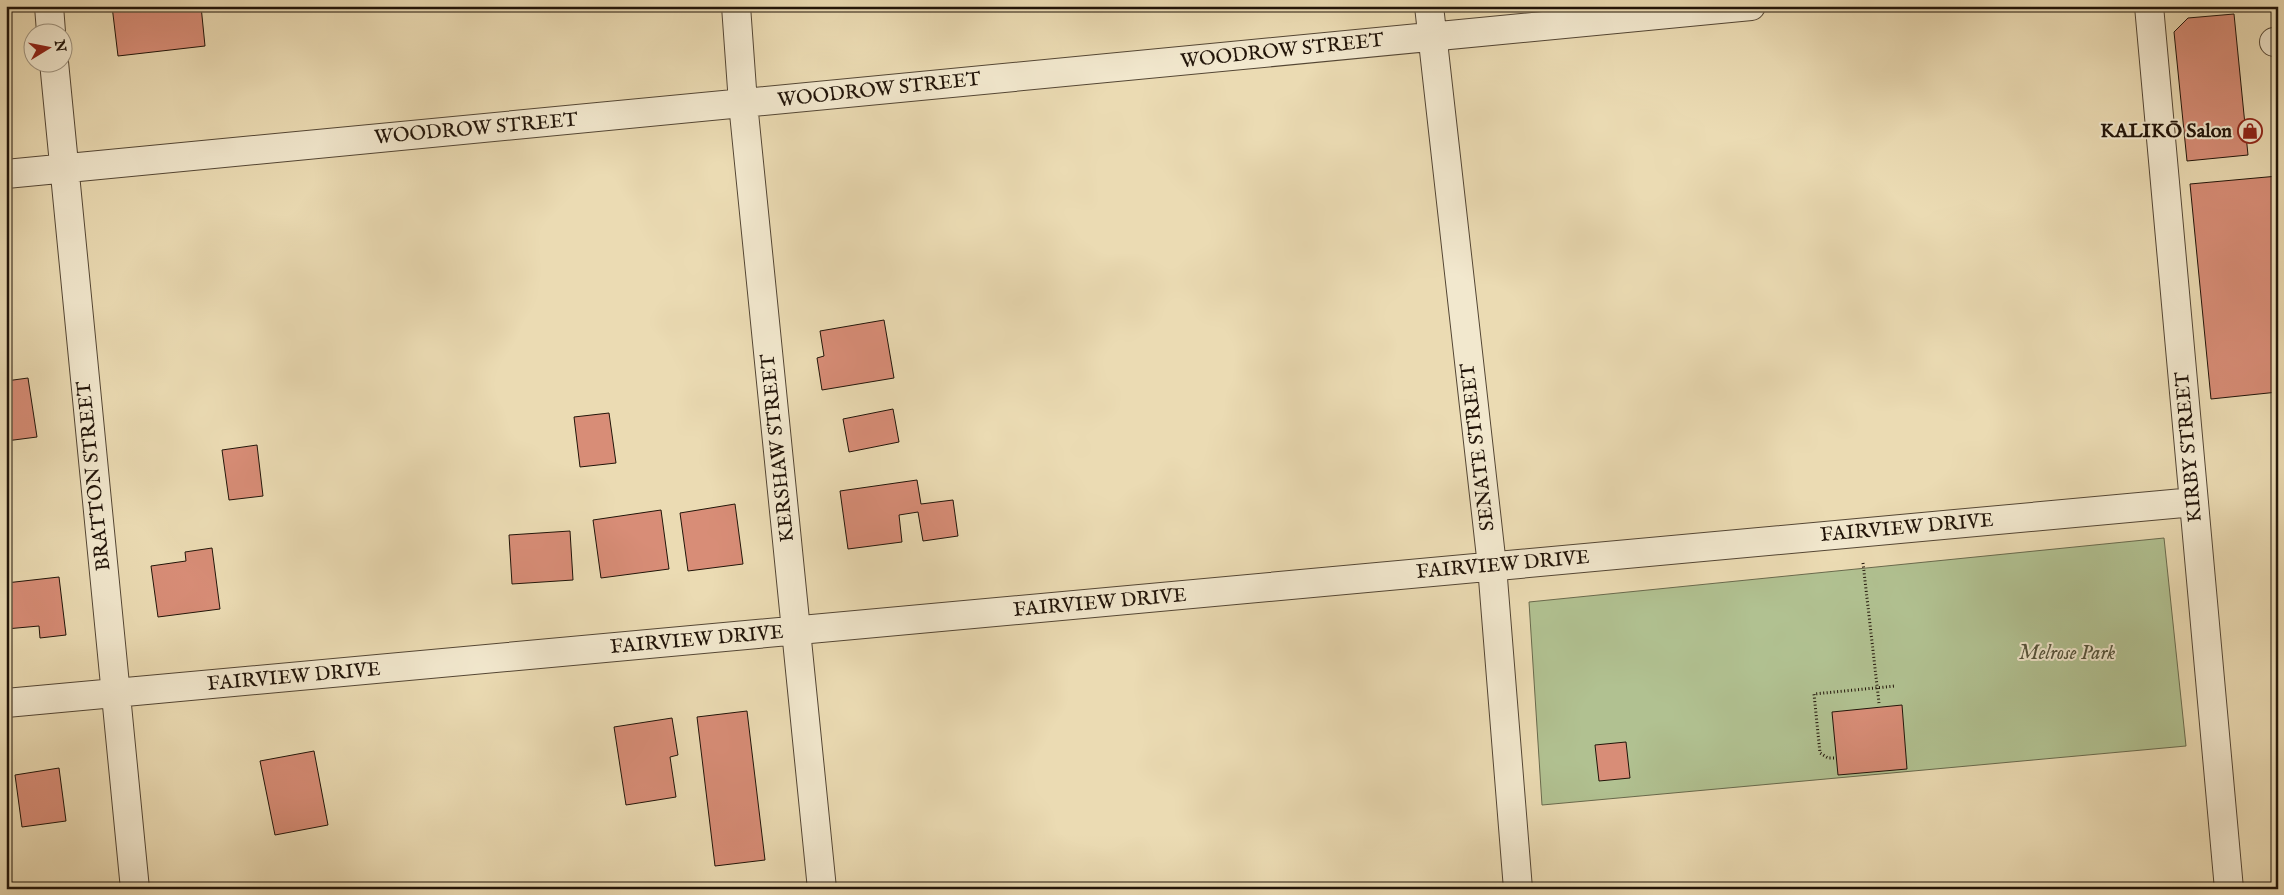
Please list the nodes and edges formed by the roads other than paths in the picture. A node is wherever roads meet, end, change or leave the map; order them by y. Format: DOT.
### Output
graph roads {
  1 [pos="49,6"];
  2 [pos="736,6"];
  3 [pos="1429,6"];
  4 [pos="1751,6"];
  5 [pos="2149,6"];
  6 [pos="50,22"];
  7 [pos="1431,37"];
  8 [pos="55,72"];
  9 [pos="743,103"];
  10 [pos="65,168"];
  11 [pos="6,174"];
  12 [pos="2194,502"];
  13 [pos="1492,566"];
  14 [pos="796,630"];
  15 [pos="116,693"];
  16 [pos="6,703"];
  17 [pos="135,889"];
  18 [pos="822,889"];
  19 [pos="1518,889"];
  20 [pos="2229,889"];
  1 -- 6 [label="street"];
  2 -- 9 [label="street, KERSHAW STREET"];
  3 -- 7 [label="street, SENATE STREET"];
  4 -- 7 [label="street, WOODROW STREET"];
  5 -- 12 [label="street, KIRBY STREET"];
  7 -- 9 [label="street, WOODROW STREET"];
  7 -- 13 [label="street, SENATE STREET"];
  8 -- 10 [label="street, BRATTON STREET"];
  9 -- 10 [label="street, WOODROW STREET"];
  9 -- 14 [label="street, KERSHAW STREET"];
  10 -- 11 [label="street, WOODROW STREET"];
  10 -- 15 [label="street, BRATTON STREET"];
  12 -- 13 [label="street, FAIRVIEW DRIVE"];
  12 -- 20 [label="street, KIRBY STREET"];
  13 -- 14 [label="street, FAIRVIEW DRIVE"];
  13 -- 19 [label="street, SENATE STREET"];
  14 -- 15 [label="street, FAIRVIEW DRIVE"];
  14 -- 18 [label="street, KERSHAW STREET"];
  15 -- 16 [label="street, FAIRVIEW DRIVE"];
  15 -- 17 [label="street, BRATTON STREET"];
}
